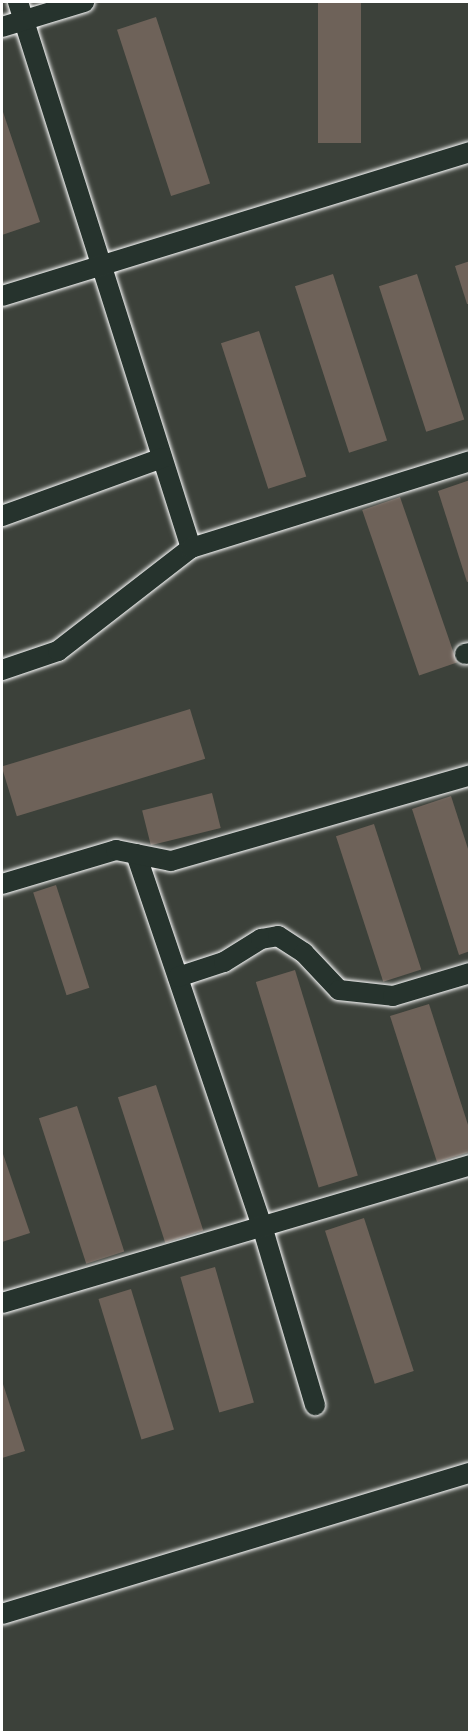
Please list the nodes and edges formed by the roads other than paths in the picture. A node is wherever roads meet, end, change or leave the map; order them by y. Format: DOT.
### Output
graph roads {
  1 [pos="84,2"];
  2 [pos="21,11"];
  3 [pos="2,27"];
  4 [pos="470,152"];
  5 [pos="100,263"];
  6 [pos="2,296"];
  7 [pos="162,458"];
  8 [pos="470,461"];
  9 [pos="2,516"];
  10 [pos="191,548"];
  11 [pos="2,670"];
  12 [pos="470,776"];
  13 [pos="136,854"];
  14 [pos="2,884"];
  15 [pos="470,973"];
  16 [pos="178,977"];
  17 [pos="470,1165"];
  18 [pos="262,1226"];
  19 [pos="2,1303"];
  20 [pos="315,1405"];
  21 [pos="470,1473"];
  22 [pos="2,1614"];
  1 -- 2 [label="lane"];
  2 -- 3 [label="lane"];
  2 -- 5 [label="lane"];
  4 -- 5 [label="lane"];
  5 -- 6 [label="lane"];
  5 -- 7 [label="lane"];
  7 -- 9 [label="lane"];
  7 -- 10 [label="lane"];
  8 -- 10 [label="lane"];
  10 -- 11 [label="lane"];
  12 -- 13 [label="lane"];
  13 -- 14 [label="lane"];
  13 -- 16 [label="lane"];
  15 -- 16 [label="lane"];
  16 -- 18 [label="lane"];
  17 -- 18 [label="lane"];
  18 -- 19 [label="lane"];
  18 -- 20 [label="lane"];
  21 -- 22 [label="lane"];
}
